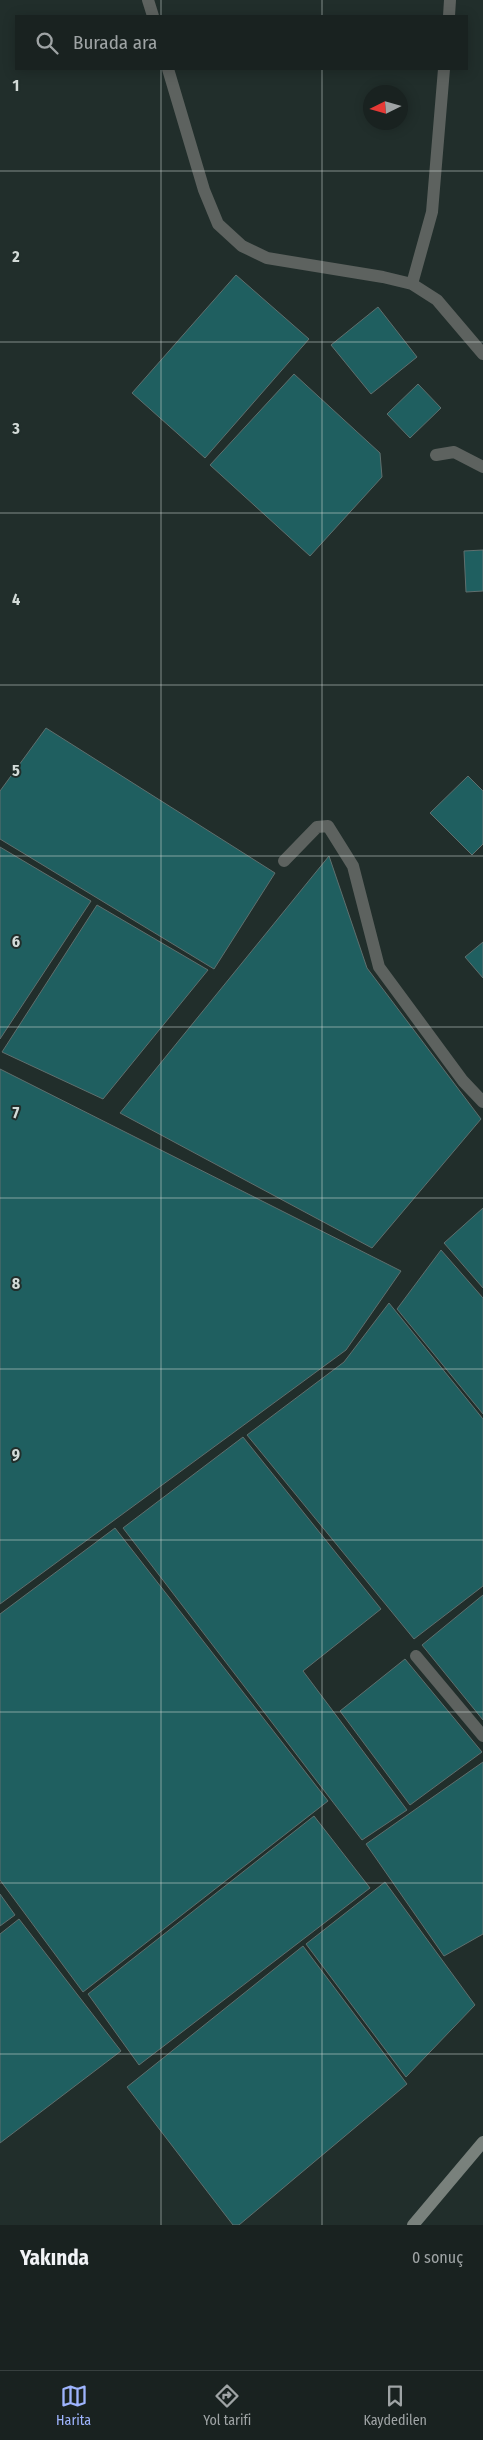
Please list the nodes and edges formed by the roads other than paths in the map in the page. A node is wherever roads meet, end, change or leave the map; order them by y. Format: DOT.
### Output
graph roads {
  1 [pos="148,0"];
  2 [pos="450,0"];
  3 [pos="153,15"];
  4 [pos="449,15"];
  5 [pos="168,70"];
  6 [pos="444,70"];
  7 [pos="412,284"];
  8 [pos="483,354"];
  9 [pos="436,455"];
  10 [pos="483,467"];
  11 [pos="284,861"];
  12 [pos="483,1102"];
  13 [pos="416,1656"];
  14 [pos="483,1736"];
  15 [pos="483,2142"];
  16 [pos="413,2225"];
  1 -- 3 [label="street"];
  2 -- 4 [label="street"];
  5 -- 7 [label="street"];
  6 -- 7 [label="street"];
  7 -- 8 [label="street"];
  9 -- 10 [label="street"];
  11 -- 12 [label="street"];
  13 -- 14 [label="street"];
  15 -- 16 [label="main road"];
}
